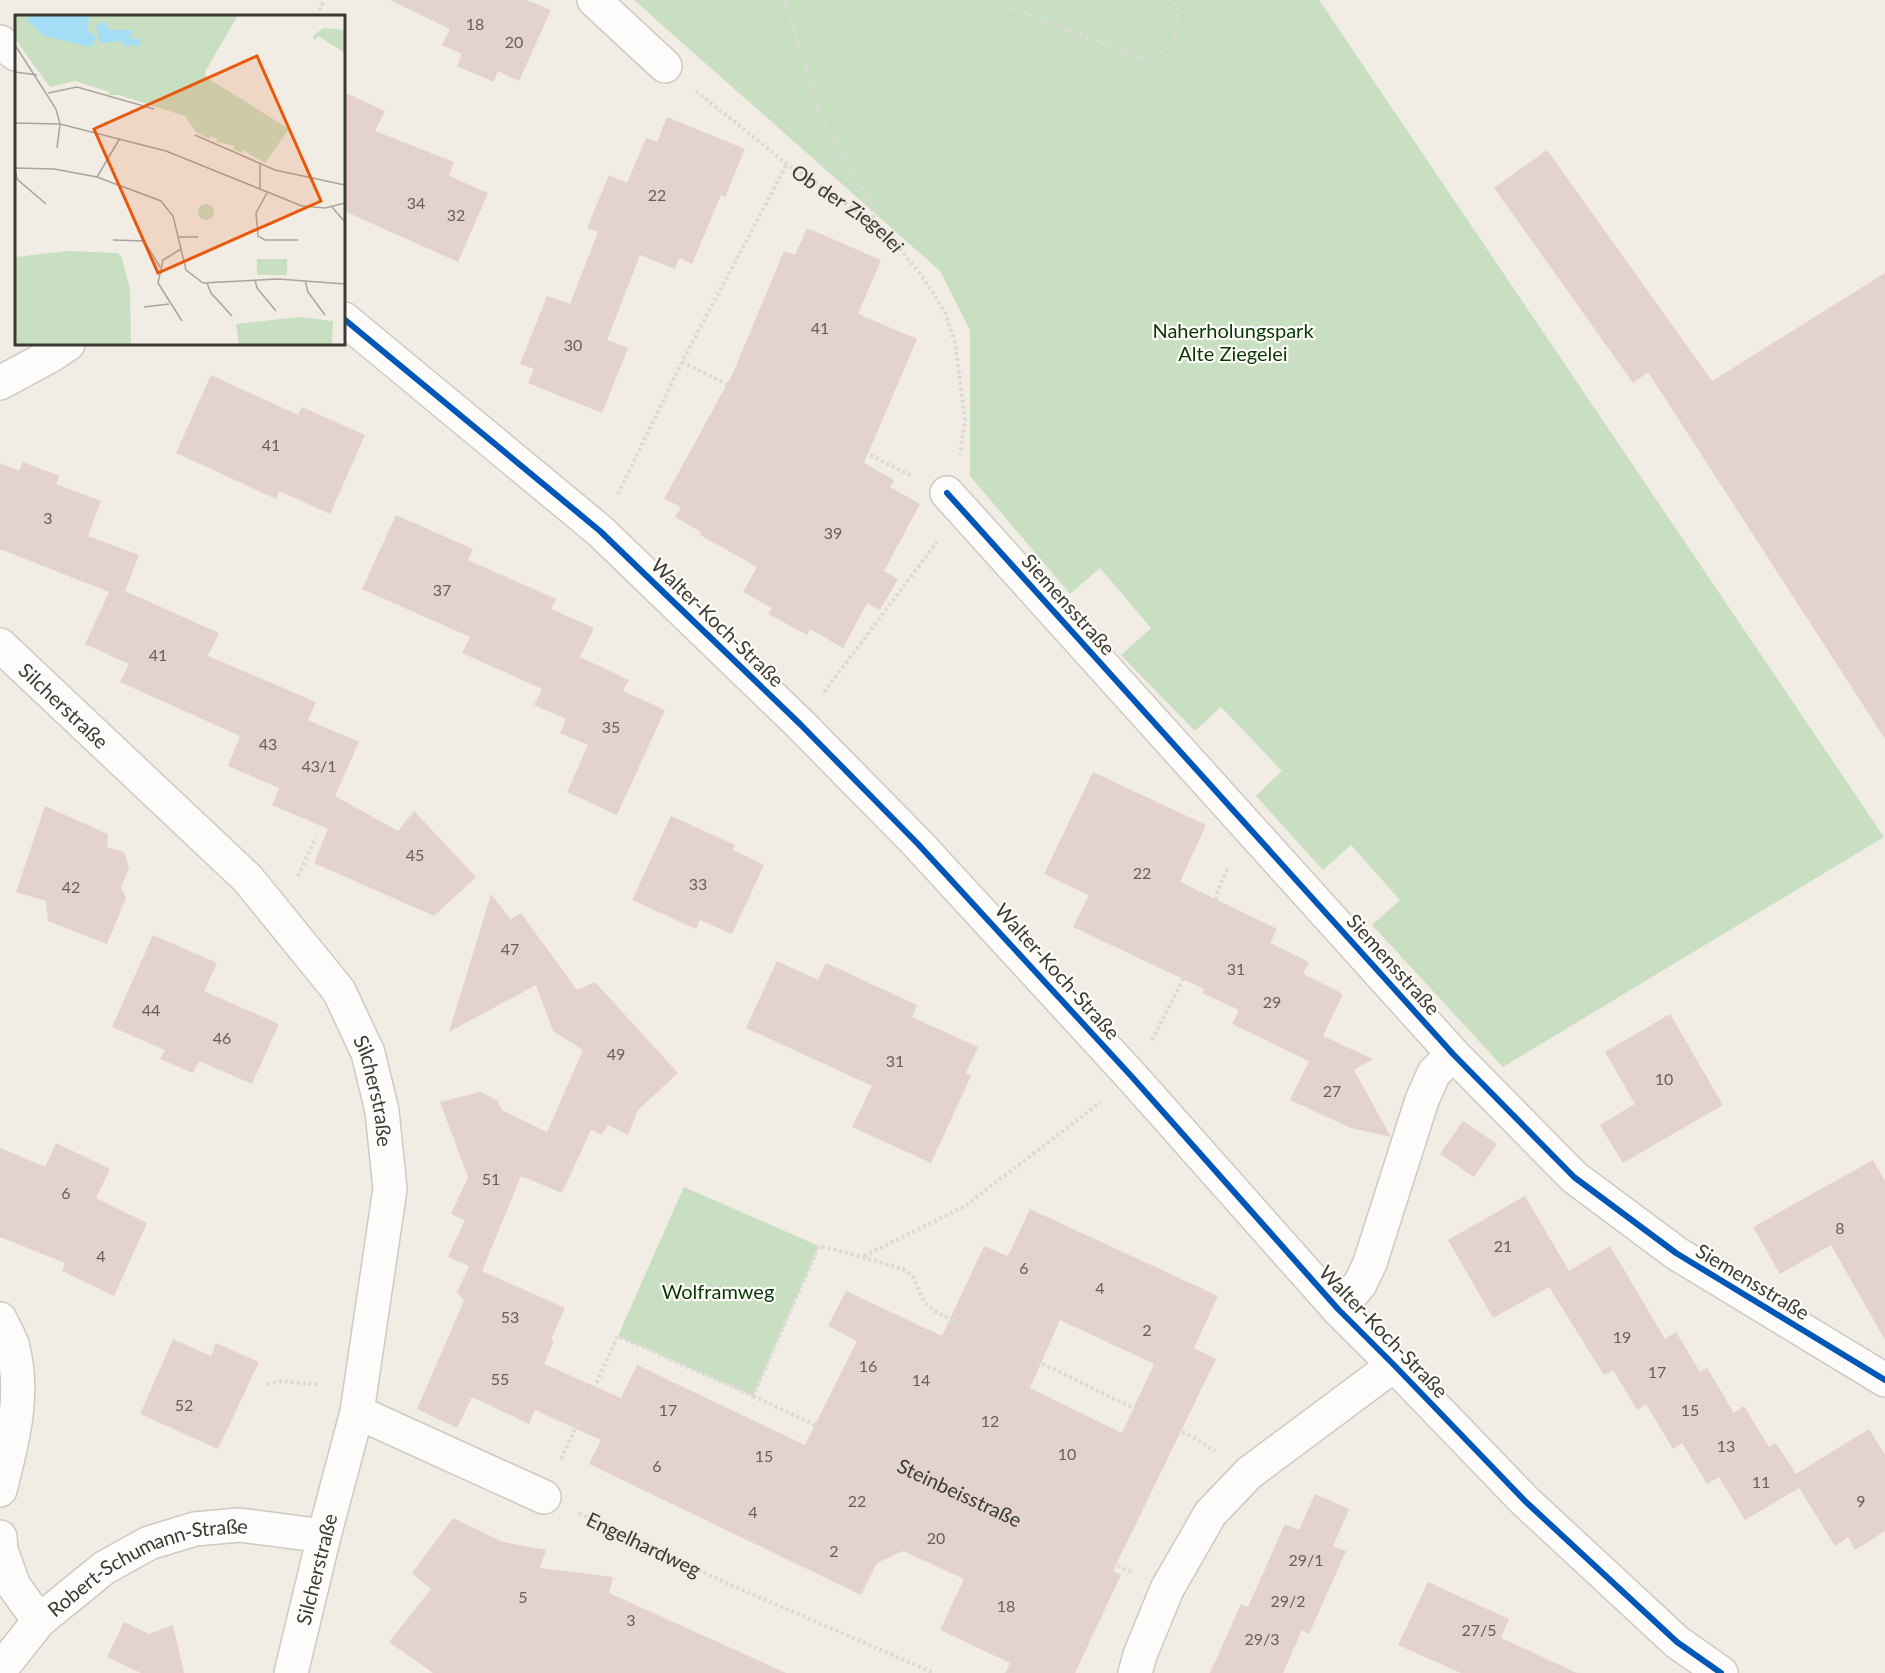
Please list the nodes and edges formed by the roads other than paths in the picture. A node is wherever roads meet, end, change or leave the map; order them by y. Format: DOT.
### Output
graph roads {
  1 [pos="594,0"];
  2 [pos="0,42"];
  3 [pos="15,53"];
  4 [pos="665,66"];
  5 [pos="345,320"];
  6 [pos="66,345"];
  7 [pos="0,383"];
  8 [pos="954,501"];
  9 [pos="0,645"];
  10 [pos="1453,1054"];
  11 [pos="1338,1309"];
  12 [pos="0,1318"];
  13 [pos="1394,1365"];
  14 [pos="1885,1380"];
  15 [pos="357,1412"];
  16 [pos="0,1490"];
  17 [pos="544,1497"];
  18 [pos="324,1536"];
  19 [pos="0,1537"];
  20 [pos="39,1621"];
  21 [pos="0,1670"];
  22 [pos="291,1673"];
  23 [pos="1135,1673"];
  24 [pos="1721,1673"];
  1 -- 4 [label="street"];
  2 -- 3 [label="street"];
  5 -- 11 [label="street, Walter-Koch-Straße"];
  6 -- 7 [label="street"];
  8 -- 10 [label="street, Siemensstraße"];
  9 -- 15 [label="street, Silcherstraße"];
  10 -- 11 [label="street"];
  10 -- 14 [label="street, Siemensstraße"];
  11 -- 13 [label="street, Walter-Koch-Straße"];
  12 -- 16 [label="street"];
  13 -- 23 [label="street"];
  13 -- 24 [label="street, Walter-Koch-Straße"];
  15 -- 17 [label="street"];
  15 -- 18 [label="street, Silcherstraße"];
  18 -- 20 [label="street, Robert-Schumann-Straße"];
  18 -- 22 [label="street, Silcherstraße"];
  19 -- 20 [label="street"];
  20 -- 21 [label="street, Robert-Schumann-Straße"];
}
